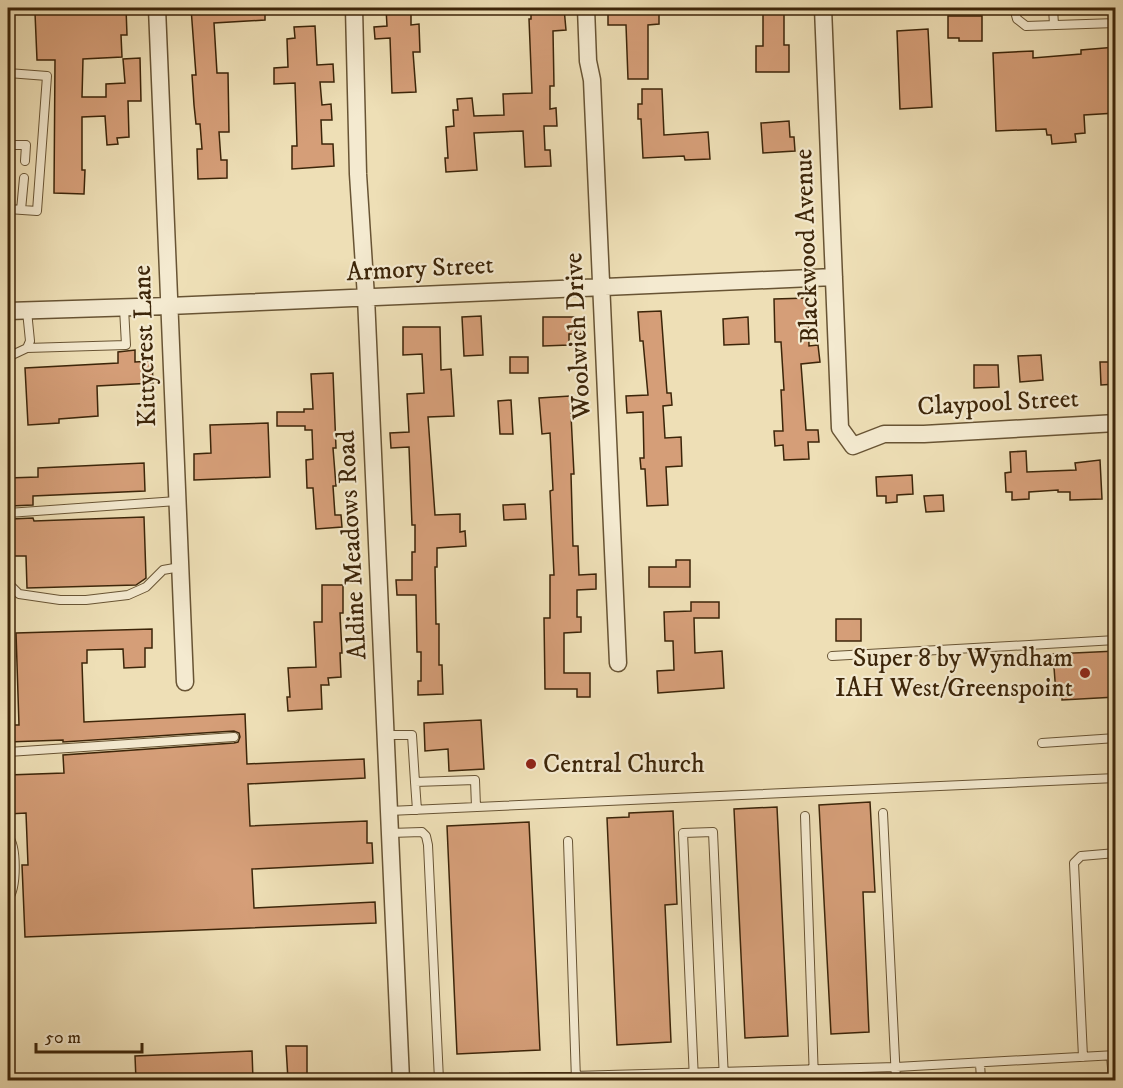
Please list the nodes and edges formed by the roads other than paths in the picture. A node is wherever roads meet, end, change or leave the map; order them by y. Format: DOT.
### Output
graph roads {
  1 [pos="157,8"];
  2 [pos="354,8"];
  3 [pos="586,8"];
  4 [pos="823,8"];
  5 [pos="1014,8"];
  6 [pos="1053,8"];
  7 [pos="1116,23"];
  8 [pos="1054,25"];
  9 [pos="8,73"];
  10 [pos="8,145"];
  11 [pos="26,145"];
  12 [pos="42,146"];
  13 [pos="25,161"];
  14 [pos="24,178"];
  15 [pos="8,209"];
  16 [pos="21,210"];
  17 [pos="834,277"];
  18 [pos="601,286"];
  19 [pos="366,297"];
  20 [pos="169,306"];
  21 [pos="124,308"];
  22 [pos="8,311"];
  23 [pos="27,311"];
  24 [pos="27,348"];
  25 [pos="8,357"];
  26 [pos="8,413"];
  27 [pos="1116,423"];
  28 [pos="884,434"];
  29 [pos="177,501"];
  30 [pos="8,513"];
  31 [pos="180,567"];
  32 [pos="8,583"];
  33 [pos="1116,640"];
  34 [pos="832,656"];
  35 [pos="618,663"];
  36 [pos="185,682"];
  37 [pos="386,735"];
  38 [pos="234,737"];
  39 [pos="1116,738"];
  40 [pos="1042,743"];
  41 [pos="8,752"];
  42 [pos="1116,778"];
  43 [pos="415,782"];
  44 [pos="476,807"];
  45 [pos="417,810"];
  46 [pos="389,811"];
  47 [pos="883,813"];
  48 [pos="805,816"];
  49 [pos="390,833"];
  50 [pos="8,836"];
  51 [pos="568,841"];
  52 [pos="1116,853"];
  53 [pos="8,899"];
  54 [pos="1114,1055"];
  55 [pos="1083,1057"];
  56 [pos="980,1063"];
  57 [pos="896,1067"];
  58 [pos="813,1069"];
  59 [pos="723,1070"];
  60 [pos="694,1076"];
  61 [pos="576,1078"];
  62 [pos="401,1080"];
  63 [pos="424,1080"];
  64 [pos="439,1080"];
  65 [pos="724,1080"];
  66 [pos="814,1080"];
  67 [pos="896,1080"];
  68 [pos="981,1080"];
  69 [pos="1113,1080"];
  1 -- 20 [label="street, Kittycrest Lane"];
  2 -- 19 [label="street, Aldine Meadows Road"];
  3 -- 18 [label="street, Woolwich Drive"];
  4 -- 17 [label="street, Blackwood Avenue"];
  5 -- 8 [label="lane"];
  6 -- 8 [label="lane"];
  7 -- 8 [label="lane"];
  9 -- 12 [label="lane"];
  10 -- 11 [label="lane"];
  11 -- 12 [label="lane"];
  11 -- 13 [label="lane"];
  12 -- 16 [label="lane"];
  14 -- 16 [label="lane"];
  15 -- 16 [label="lane"];
  17 -- 18 [label="street, Armory Street"];
  17 -- 28 [label="street, Blackwood Avenue"];
  18 -- 19 [label="street, Armory Street"];
  18 -- 35 [label="street, Woolwich Drive"];
  19 -- 20 [label="street, Armory Street"];
  19 -- 37 [label="street, Aldine Meadows Road"];
  20 -- 21 [label="street, Armory Street"];
  20 -- 29 [label="street, Kittycrest Lane"];
  21 -- 23 [label="street, Armory Street"];
  21 -- 24 [label="lane"];
  22 -- 23 [label="street, Armory Street"];
  23 -- 24 [label="lane"];
  24 -- 25 [label="lane"];
  25 -- 26 [label="lane"];
  27 -- 28 [label="street, Claypool Street"];
  29 -- 30 [label="lane"];
  29 -- 31 [label="street, Kittycrest Lane"];
  31 -- 32 [label="lane"];
  31 -- 36 [label="street, Kittycrest Lane"];
  33 -- 34 [label="lane"];
  37 -- 43 [label="lane"];
  37 -- 46 [label="street, Aldine Meadows Road"];
  38 -- 41 [label="lane"];
  39 -- 40 [label="lane"];
  42 -- 44 [label="lane"];
  43 -- 44 [label="lane"];
  43 -- 45 [label="lane"];
  44 -- 45 [label="lane"];
  45 -- 46 [label="lane"];
  46 -- 49 [label="street, Aldine Meadows Road"];
  47 -- 57 [label="lane"];
  48 -- 58 [label="lane"];
  49 -- 62 [label="street, Aldine Meadows Road"];
  49 -- 64 [label="lane"];
  50 -- 53 [label="lane"];
  51 -- 61 [label="lane"];
  52 -- 55 [label="lane"];
  54 -- 55 [label="lane"];
  54 -- 69 [label="lane"];
  55 -- 56 [label="lane"];
  56 -- 57 [label="lane"];
  56 -- 68 [label="lane"];
  57 -- 58 [label="lane"];
  57 -- 67 [label="lane"];
  58 -- 59 [label="lane"];
  58 -- 66 [label="lane"];
  59 -- 60 [label="lane"];
  59 -- 60 [label="lane"];
  59 -- 65 [label="lane"];
  60 -- 61 [label="lane"];
  61 -- 64 [label="lane"];
  63 -- 64 [label="lane"];
}
